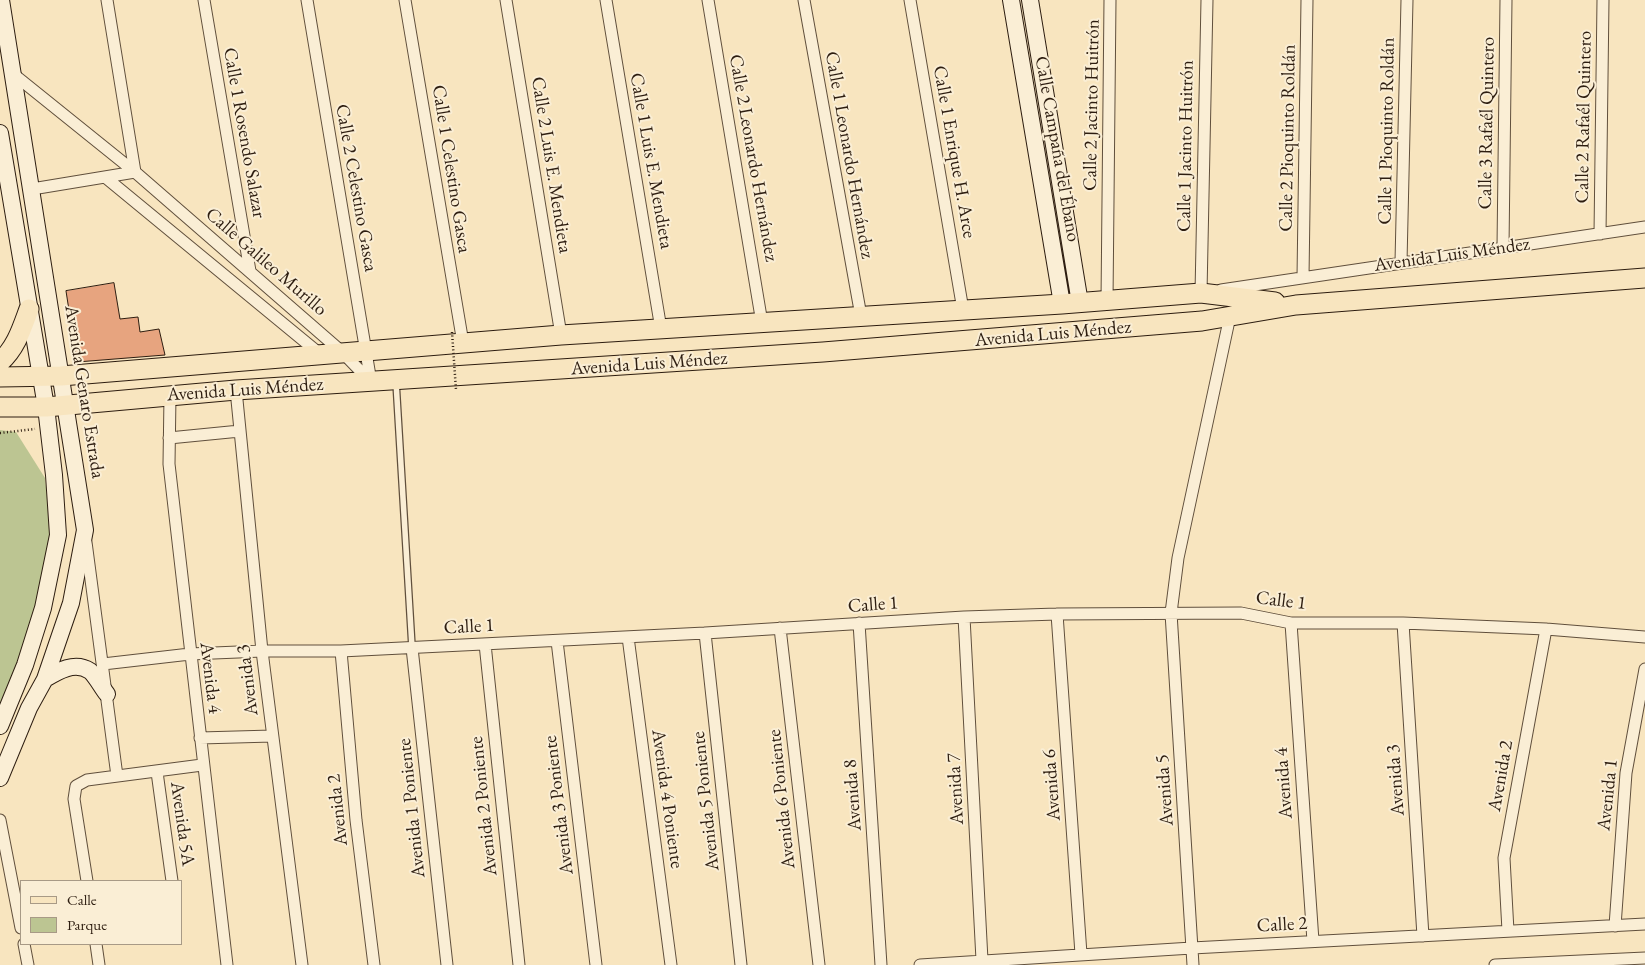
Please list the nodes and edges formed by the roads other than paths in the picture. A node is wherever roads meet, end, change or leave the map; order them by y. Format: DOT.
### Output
graph roads {
  1 [pos="1,0"];
  2 [pos="106,0"];
  3 [pos="204,0"];
  4 [pos="307,0"];
  5 [pos="405,0"];
  6 [pos="506,0"];
  7 [pos="606,0"];
  8 [pos="708,0"];
  9 [pos="804,0"];
  10 [pos="910,0"];
  11 [pos="1011,0"];
  12 [pos="1030,0"];
  13 [pos="1110,0"];
  14 [pos="1207,0"];
  15 [pos="1307,0"];
  16 [pos="1407,0"];
  17 [pos="1506,0"];
  18 [pos="1603,0"];
  19 [pos="12,73"];
  20 [pos="0,133"];
  21 [pos="135,172"];
  22 [pos="104,177"];
  23 [pos="32,189"];
  24 [pos="1645,227"];
  25 [pos="1600,234"];
  26 [pos="1503,247"];
  27 [pos="1401,262"];
  28 [pos="250,271"];
  29 [pos="1303,277"];
  30 [pos="1645,278"];
  31 [pos="1201,293"];
  32 [pos="1107,301"];
  33 [pos="1071,304"];
  34 [pos="1296,305"];
  35 [pos="29,309"];
  36 [pos="962,310"];
  37 [pos="861,316"];
  38 [pos="1230,316"];
  39 [pos="762,322"];
  40 [pos="661,329"];
  41 [pos="561,335"];
  42 [pos="457,338"];
  43 [pos="366,351"];
  44 [pos="342,352"];
  45 [pos="320,354"];
  46 [pos="0,362"];
  47 [pos="61,376"];
  48 [pos="0,377"];
  49 [pos="41,377"];
  50 [pos="396,380"];
  51 [pos="371,382"];
  52 [pos="236,390"];
  53 [pos="170,396"];
  54 [pos="65,405"];
  55 [pos="0,407"];
  56 [pos="46,407"];
  57 [pos="240,431"];
  58 [pos="169,438"];
  59 [pos="85,530"];
  60 [pos="1171,613"];
  61 [pos="1058,614"];
  62 [pos="964,617"];
  63 [pos="859,623"];
  64 [pos="1291,623"];
  65 [pos="1403,623"];
  66 [pos="780,628"];
  67 [pos="1546,629"];
  68 [pos="705,633"];
  69 [pos="628,637"];
  70 [pos="1645,637"];
  71 [pos="557,641"];
  72 [pos="485,644"];
  73 [pos="412,648"];
  74 [pos="262,651"];
  75 [pos="341,651"];
  76 [pos="190,654"];
  77 [pos="103,664"];
  78 [pos="1645,669"];
  79 [pos="45,679"];
  80 [pos="106,694"];
  81 [pos="0,726"];
  82 [pos="272,736"];
  83 [pos="200,738"];
  84 [pos="202,765"];
  85 [pos="157,772"];
  86 [pos="117,776"];
  87 [pos="0,778"];
  88 [pos="0,820"];
  89 [pos="87,880"];
  90 [pos="172,880"];
  91 [pos="20,923"];
  92 [pos="1645,924"];
  93 [pos="1615,926"];
  94 [pos="1508,931"];
  95 [pos="1423,936"];
  96 [pos="1313,941"];
  97 [pos="24,945"];
  98 [pos="96,945"];
  99 [pos="1192,948"];
  100 [pos="1081,954"];
  101 [pos="1645,958"];
  102 [pos="982,960"];
  103 [pos="28,965"];
  104 [pos="100,965"];
  105 [pos="227,965"];
  106 [pos="302,965"];
  107 [pos="374,965"];
  108 [pos="447,965"];
  109 [pos="519,965"];
  110 [pos="596,965"];
  111 [pos="671,965"];
  112 [pos="742,965"];
  113 [pos="819,965"];
  114 [pos="881,965"];
  115 [pos="920,965"];
  116 [pos="1193,965"];
  117 [pos="1495,965"];
  1 -- 19 [label="street, Avenida Genaro Estrada"];
  2 -- 21 [label="street"];
  3 -- 28 [label="street, Calle 1 Rosendo Salazar"];
  4 -- 43 [label="street, Calle 2 Celestino Gasca"];
  5 -- 42 [label="street, Calle 1 Celestino Gasca"];
  6 -- 41 [label="street, Calle 2 Luis E. Mendieta"];
  7 -- 40 [label="street, Calle 1 Luis E. Mendieta"];
  8 -- 39 [label="street, Calle 2 Leonardo Hernández"];
  9 -- 37 [label="street, Calle 1 Leonardo Hernández"];
  10 -- 36 [label="street, Calle 1 Enrique H. Arce"];
  11 -- 33 [label="street, Calle Campaña del Ébano"];
  12 -- 33 [label="street, Calle Campaña del Ébano"];
  13 -- 32 [label="street, Calle 2 Jacinto Huitrón"];
  14 -- 31 [label="street, Calle 1 Jacinto Huitrón"];
  15 -- 29 [label="street, Calle 2 Pioquinto Roldán"];
  16 -- 27 [label="street, Calle 1 Pioquinto Roldán"];
  17 -- 26 [label="street, Calle 3 Rafaél Quintero"];
  18 -- 25 [label="street, Calle 2 Rafaél Quintero"];
  19 -- 21 [label="street, Calle Galileo Murillo"];
  19 -- 23 [label="street, Avenida Genaro Estrada"];
  20 -- 35 [label="street"];
  21 -- 22 [label="street"];
  21 -- 28 [label="street, Calle Galileo Murillo"];
  22 -- 23 [label="street"];
  22 -- 45 [label="street, Calle Galileo Murillo"];
  23 -- 47 [label="street, Avenida Genaro Estrada"];
  24 -- 25 [label="street, Avenida Luis Méndez"];
  25 -- 26 [label="street, Avenida Luis Méndez"];
  26 -- 27 [label="street, Avenida Luis Méndez"];
  27 -- 29 [label="street, Avenida Luis Méndez"];
  28 -- 44 [label="street, Calle Galileo Murillo"];
  29 -- 31 [label="street, Avenida Luis Méndez"];
  30 -- 34 [label="main road, Avenida Luis Méndez"];
  31 -- 32 [label="main road, Avenida Luis Méndez"];
  31 -- 34 [label="main road, Avenida Luis Méndez"];
  32 -- 33 [label="main road, Avenida Luis Méndez"];
  33 -- 36 [label="main road, Avenida Luis Méndez"];
  34 -- 38 [label="main road, Avenida Luis Méndez"];
  35 -- 46 [label="main road"];
  35 -- 49 [label="street"];
  36 -- 37 [label="main road, Avenida Luis Méndez"];
  37 -- 39 [label="main road, Avenida Luis Méndez"];
  38 -- 50 [label="main road, Avenida Luis Méndez"];
  38 -- 60 [label="street, Avenida 5"];
  39 -- 40 [label="main road, Avenida Luis Méndez"];
  40 -- 41 [label="main road, Avenida Luis Méndez"];
  41 -- 42 [label="main road, Avenida Luis Méndez"];
  42 -- 43 [label="main road, Avenida Luis Méndez"];
  43 -- 44 [label="main road, Avenida Luis Méndez"];
  43 -- 51 [label="street, Calle 2 Celestino Gasca"];
  44 -- 45 [label="main road, Avenida Luis Méndez"];
  44 -- 51 [label="street, Calle Galileo Murillo"];
  45 -- 47 [label="main road, Avenida Luis Méndez"];
  47 -- 49 [label="main road, Avenida Luis Méndez"];
  47 -- 54 [label="street, Avenida Genaro Estrada"];
  48 -- 49 [label="main road, Avenida Luis Méndez"];
  49 -- 56 [label="street"];
  50 -- 51 [label="main road, Avenida Luis Méndez"];
  50 -- 73 [label="lane"];
  51 -- 52 [label="main road, Avenida Luis Méndez"];
  52 -- 53 [label="main road, Avenida Luis Méndez"];
  52 -- 57 [label="street, Avenida 3"];
  53 -- 54 [label="main road, Avenida Luis Méndez"];
  53 -- 58 [label="street, Avenida 4"];
  54 -- 56 [label="main road, Avenida Luis Méndez"];
  54 -- 59 [label="street, Avenida Genaro Estrada"];
  55 -- 56 [label="main road, Avenida Luis Méndez"];
  56 -- 81 [label="street"];
  57 -- 58 [label="street"];
  57 -- 74 [label="street, Avenida 3"];
  58 -- 76 [label="street, Avenida 4"];
  59 -- 77 [label="street"];
  59 -- 79 [label="street, Avenida Genaro Estrada"];
  60 -- 61 [label="street, Calle 1"];
  60 -- 64 [label="street, Calle 1"];
  60 -- 99 [label="street, Avenida 5"];
  61 -- 62 [label="street, Calle 1"];
  61 -- 100 [label="street, Avenida 6"];
  62 -- 63 [label="street, Calle 1"];
  62 -- 102 [label="street, Avenida 7"];
  63 -- 66 [label="street, Calle 1"];
  63 -- 114 [label="street, Avenida 8"];
  64 -- 65 [label="street, Calle 1"];
  64 -- 96 [label="street, Avenida 4"];
  65 -- 67 [label="street, Calle 1"];
  65 -- 95 [label="street, Avenida 3"];
  66 -- 68 [label="street, Calle 1"];
  66 -- 113 [label="street, Avenida 6 Poniente"];
  67 -- 70 [label="street, Calle 1"];
  67 -- 94 [label="street, Avenida 2"];
  68 -- 69 [label="street, Calle 1"];
  68 -- 112 [label="street, Avenida 5 Poniente"];
  69 -- 71 [label="street, Calle 1"];
  69 -- 111 [label="street, Avenida 4 Poniente"];
  71 -- 72 [label="street, Calle 1"];
  71 -- 110 [label="street, Avenida 3 Poniente"];
  72 -- 73 [label="street, Calle 1"];
  72 -- 109 [label="street, Avenida 2 Poniente"];
  73 -- 75 [label="street, Calle 1"];
  73 -- 108 [label="street, Avenida 1 Poniente"];
  74 -- 75 [label="street, Calle 1"];
  74 -- 76 [label="street, Calle 1"];
  74 -- 82 [label="street, Avenida 3"];
  75 -- 107 [label="street, Avenida 2"];
  76 -- 77 [label="street, Calle 1"];
  76 -- 83 [label="street, Avenida 4"];
  77 -- 80 [label="street"];
  78 -- 93 [label="street, Avenida 1"];
  79 -- 80 [label="street"];
  79 -- 87 [label="street, Avenida Genaro Estrada"];
  80 -- 86 [label="street"];
  82 -- 83 [label="street"];
  82 -- 106 [label="street, Avenida 3"];
  83 -- 84 [label="street, Avenida 4"];
  84 -- 85 [label="street"];
  84 -- 105 [label="street, Avenida 4"];
  85 -- 86 [label="street"];
  85 -- 90 [label="street, Avenida 5A"];
  86 -- 89 [label="street"];
  88 -- 91 [label="street"];
  92 -- 93 [label="street, Calle 2"];
  93 -- 94 [label="street, Calle 2"];
  94 -- 95 [label="street, Calle 2"];
  95 -- 96 [label="street, Calle 2"];
  96 -- 99 [label="street, Calle 2"];
  97 -- 103 [label="street"];
  98 -- 104 [label="street"];
  99 -- 100 [label="street, Calle 2"];
  99 -- 116 [label="street, Avenida 5"];
  100 -- 102 [label="street, Calle 2"];
  101 -- 117 [label="street"];
  102 -- 115 [label="street, Calle 2"];
}
